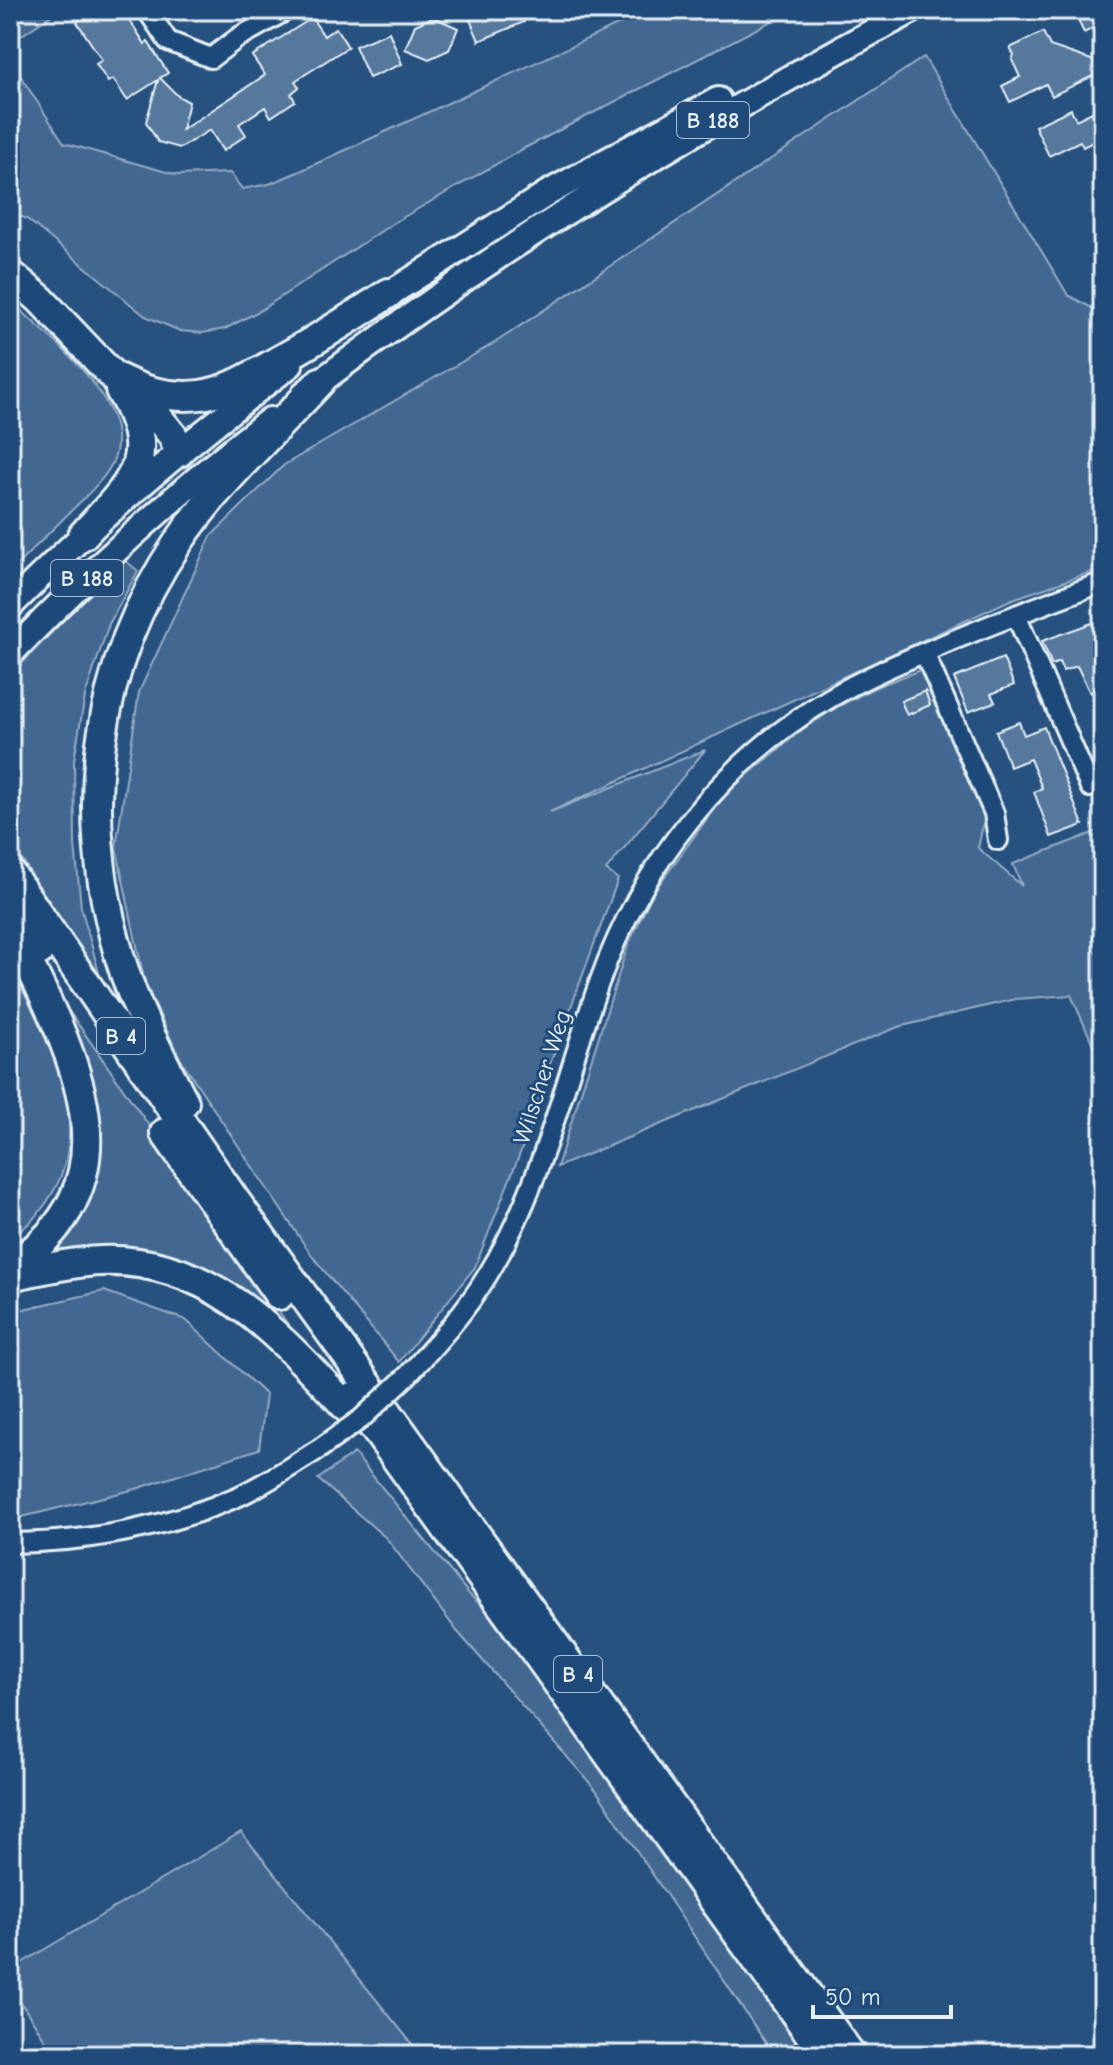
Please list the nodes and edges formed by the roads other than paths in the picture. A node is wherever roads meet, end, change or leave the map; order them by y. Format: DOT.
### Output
graph roads {
  1 [pos="147,10"];
  2 [pos="287,10"];
  3 [pos="911,10"];
  4 [pos="10,274"];
  5 [pos="389,293"];
  6 [pos="112,375"];
  7 [pos="320,382"];
  8 [pos="179,452"];
  9 [pos="168,504"];
  10 [pos="83,535"];
  11 [pos="1103,582"];
  12 [pos="10,606"];
  13 [pos="1016,615"];
  14 [pos="924,652"];
  15 [pos="10,654"];
  16 [pos="1090,787"];
  17 [pos="998,840"];
  18 [pos="10,873"];
  19 [pos="10,908"];
  20 [pos="10,923"];
  21 [pos="234,1199"];
  22 [pos="10,1267"];
  23 [pos="10,1276"];
  24 [pos="394,1456"];
  25 [pos="10,1543"];
  26 [pos="825,2055"];
  27 [pos="851,2055"];
  1 -- 2 [label="street"];
  3 -- 5 [label="main road, B 188"];
  3 -- 7 [label="main road, B 188"];
  4 -- 6 [label="highway"];
  5 -- 6 [label="highway"];
  5 -- 8 [label="main road, B 188"];
  6 -- 8 [label="highway"];
  6 -- 10 [label="highway"];
  7 -- 9 [label="main road, B 188"];
  7 -- 21 [label="highway"];
  8 -- 9 [label="main road"];
  8 -- 10 [label="main road, B 188"];
  9 -- 15 [label="main road, B 188"];
  10 -- 12 [label="main road, B 188"];
  11 -- 13 [label="street, Wilscher Weg"];
  13 -- 14 [label="street, Wilscher Weg"];
  13 -- 16 [label="street"];
  14 -- 17 [label="street"];
  14 -- 25 [label="street, Wilscher Weg, bridge"];
  18 -- 21 [label="highway, B 4"];
  19 -- 24 [label="highway, B 4"];
  20 -- 22 [label="highway"];
  21 -- 27 [label="highway, B 4"];
  23 -- 24 [label="highway"];
  24 -- 26 [label="highway, B 4"];
}
